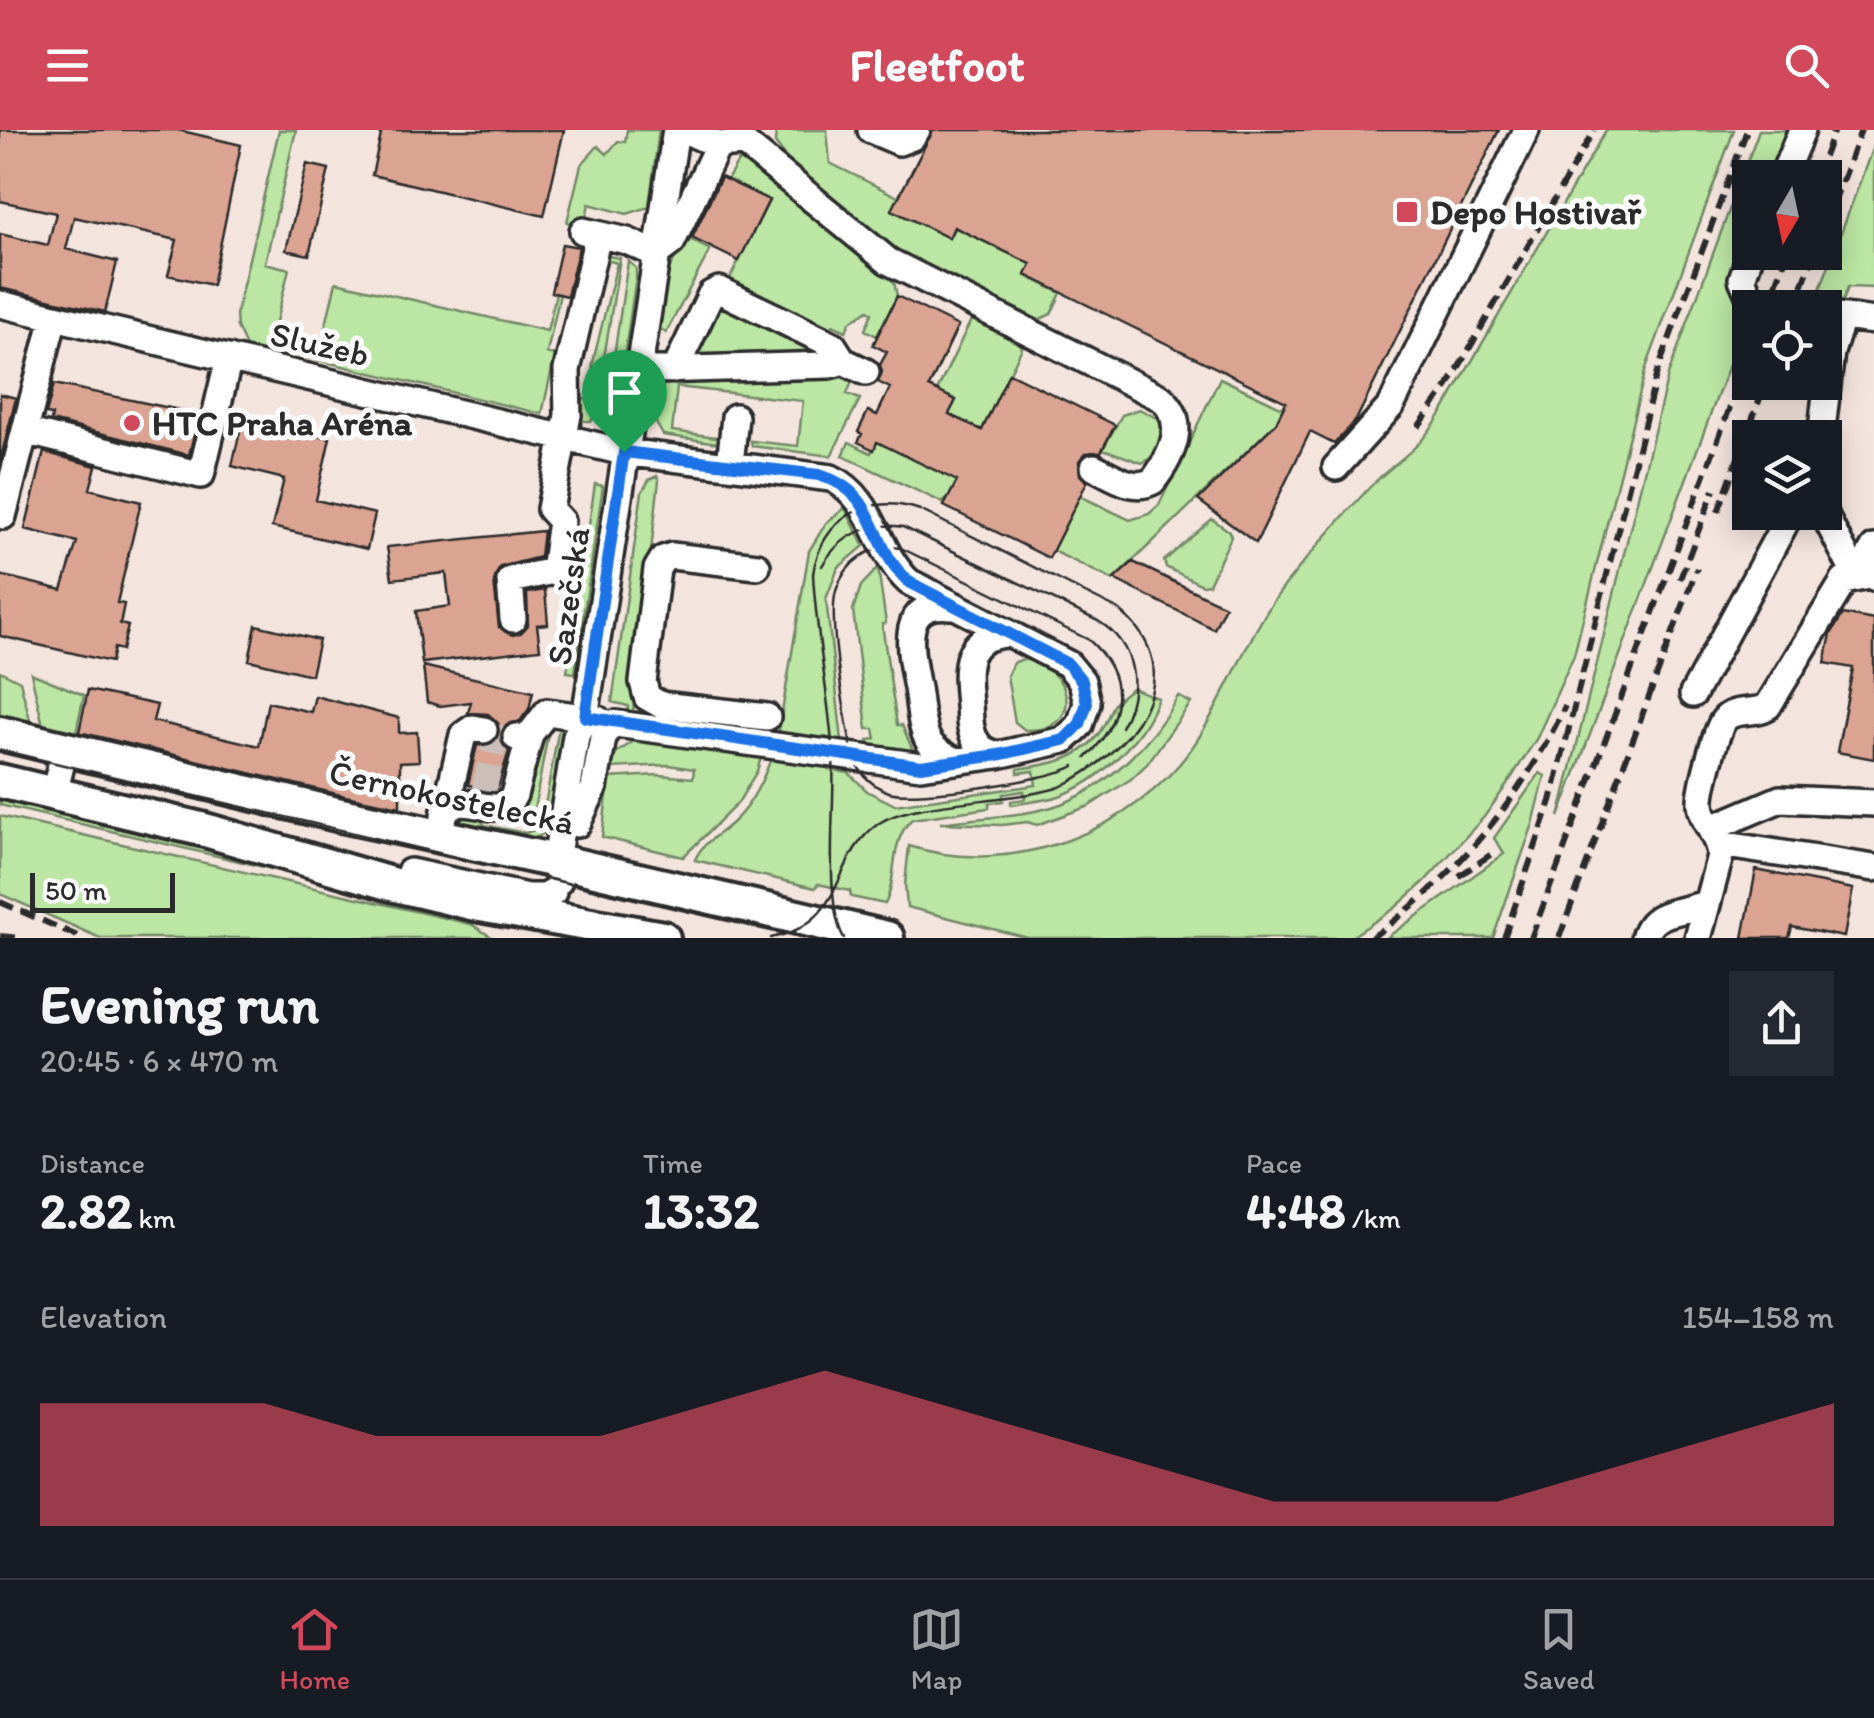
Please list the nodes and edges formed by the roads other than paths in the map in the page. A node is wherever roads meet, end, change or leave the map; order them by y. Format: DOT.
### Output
graph roads {
  1 [pos="676,130"];
  2 [pos="871,130"];
  3 [pos="917,130"];
  4 [pos="1526,130"];
  5 [pos="1802,130"];
  6 [pos="737,139"];
  7 [pos="1790,160"];
  8 [pos="656,254"];
  9 [pos="0,304"];
  10 [pos="54,317"];
  11 [pos="1842,317"];
  12 [pos="1874,321"];
  13 [pos="229,358"];
  14 [pos="840,360"];
  15 [pos="636,370"];
  16 [pos="675,370"];
  17 [pos="866,372"];
  18 [pos="740,417"];
  19 [pos="25,431"];
  20 [pos="564,438"];
  21 [pos="624,452"];
  22 [pos="734,464"];
  23 [pos="1094,468"];
  24 [pos="1336,468"];
  25 [pos="3,516"];
  26 [pos="1781,530"];
  27 [pos="1834,530"];
  28 [pos="1874,548"];
  29 [pos="757,566"];
  30 [pos="1865,578"];
  31 [pos="951,606"];
  32 [pos="513,619"];
  33 [pos="1007,634"];
  34 [pos="1693,694"];
  35 [pos="767,716"];
  36 [pos="585,717"];
  37 [pos="622,723"];
  38 [pos="484,730"];
  39 [pos="2,732"];
  40 [pos="65,748"];
  41 [pos="998,755"];
  42 [pos="954,760"];
  43 [pos="0,781"];
  44 [pos="54,794"];
  45 [pos="1874,804"];
  46 [pos="464,812"];
  47 [pos="577,824"];
  48 [pos="1716,836"];
  49 [pos="1874,868"];
  50 [pos="551,892"];
  51 [pos="1707,903"];
  52 [pos="663,938"];
  53 [pos="887,938"];
  54 [pos="1644,938"];
  55 [pos="1698,938"];
  1 -- 6 [label="street"];
  1 -- 8 [label="street, Sazečská"];
  2 -- 3 [label="street"];
  4 -- 24 [label="street"];
  5 -- 7 [label="street"];
  6 -- 8 [label="street"];
  6 -- 23 [label="street"];
  8 -- 15 [label="street, Sazečská"];
  8 -- 20 [label="street"];
  9 -- 10 [label="street, Služeb"];
  10 -- 13 [label="street, Služeb"];
  10 -- 19 [label="street"];
  11 -- 12 [label="street"];
  13 -- 19 [label="street"];
  13 -- 20 [label="street, Služeb"];
  14 -- 16 [label="street"];
  14 -- 16 [label="street"];
  14 -- 17 [label="street"];
  15 -- 16 [label="street"];
  15 -- 21 [label="street, Sazečská"];
  18 -- 22 [label="street"];
  19 -- 25 [label="street"];
  20 -- 21 [label="street, Služeb"];
  20 -- 32 [label="street"];
  21 -- 22 [label="street, Služeb"];
  21 -- 36 [label="street, Sazečská"];
  22 -- 31 [label="street, Služeb"];
  26 -- 34 [label="street"];
  27 -- 30 [label="street"];
  28 -- 30 [label="street"];
  29 -- 35 [label="street"];
  30 -- 48 [label="street"];
  31 -- 33 [label="street"];
  31 -- 42 [label="street"];
  33 -- 41 [label="street"];
  33 -- 41 [label="street"];
  36 -- 37 [label="street"];
  36 -- 46 [label="street"];
  36 -- 47 [label="street, Sazečská"];
  36 -- 50 [label="street, Sazečská"];
  37 -- 42 [label="street"];
  37 -- 47 [label="street"];
  38 -- 46 [label="street"];
  39 -- 40 [label="main road, Černokostelecká"];
  40 -- 44 [label="street"];
  40 -- 46 [label="main road, Černokostelecká"];
  41 -- 42 [label="street"];
  43 -- 44 [label="main road, Černokostelecká"];
  44 -- 50 [label="main road, Černokostelecká"];
  45 -- 48 [label="street"];
  46 -- 50 [label="main road, Černokostelecká"];
  47 -- 50 [label="street, Sazečská"];
  48 -- 49 [label="street"];
  48 -- 51 [label="street"];
  50 -- 52 [label="main road, Černokostelecká"];
  50 -- 53 [label="main road, Černokostelecká"];
  51 -- 54 [label="street"];
  51 -- 55 [label="street"];
}
